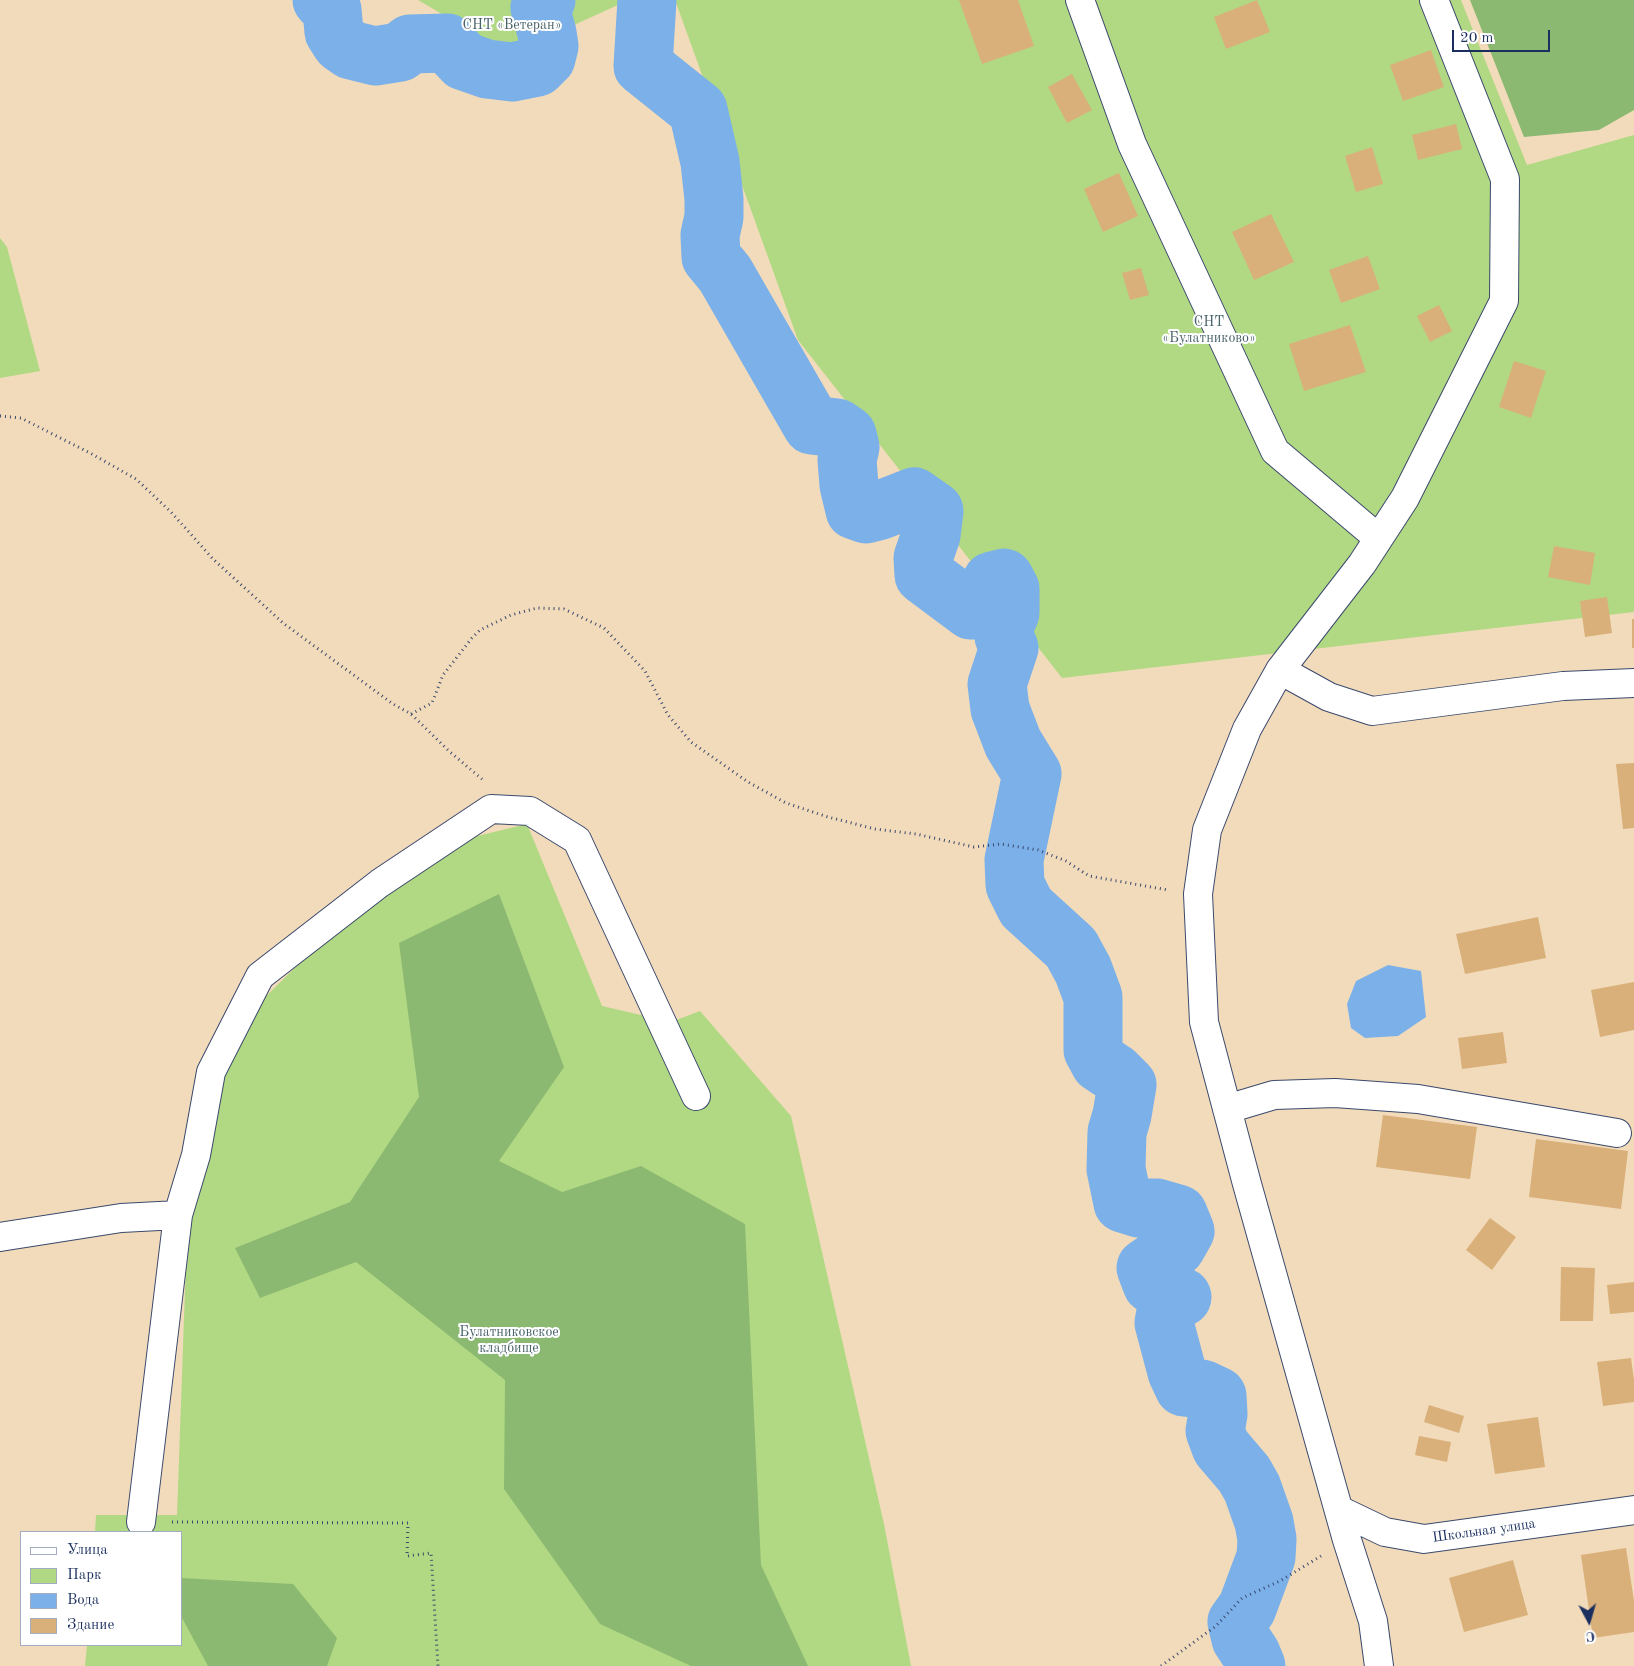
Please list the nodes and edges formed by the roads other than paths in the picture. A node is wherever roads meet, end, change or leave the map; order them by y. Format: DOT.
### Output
graph roads {
  1 [pos="1080,0"];
  2 [pos="1434,0"];
  3 [pos="1378,538"];
  4 [pos="1280,670"];
  5 [pos="1634,683"];
  6 [pos="696,1096"];
  7 [pos="1227,1109"];
  8 [pos="1617,1133"];
  9 [pos="178,1215"];
  10 [pos="0,1237"];
  11 [pos="1339,1510"];
  12 [pos="1634,1510"];
  13 [pos="141,1522"];
  14 [pos="1379,1666"];
  1 -- 3 [label="street"];
  2 -- 3 [label="street"];
  3 -- 4 [label="street"];
  4 -- 5 [label="street"];
  4 -- 7 [label="street"];
  6 -- 9 [label="street"];
  7 -- 8 [label="street"];
  7 -- 11 [label="street"];
  9 -- 10 [label="street"];
  9 -- 13 [label="street"];
  11 -- 12 [label="street, Школьная улица"];
  11 -- 14 [label="street"];
}
